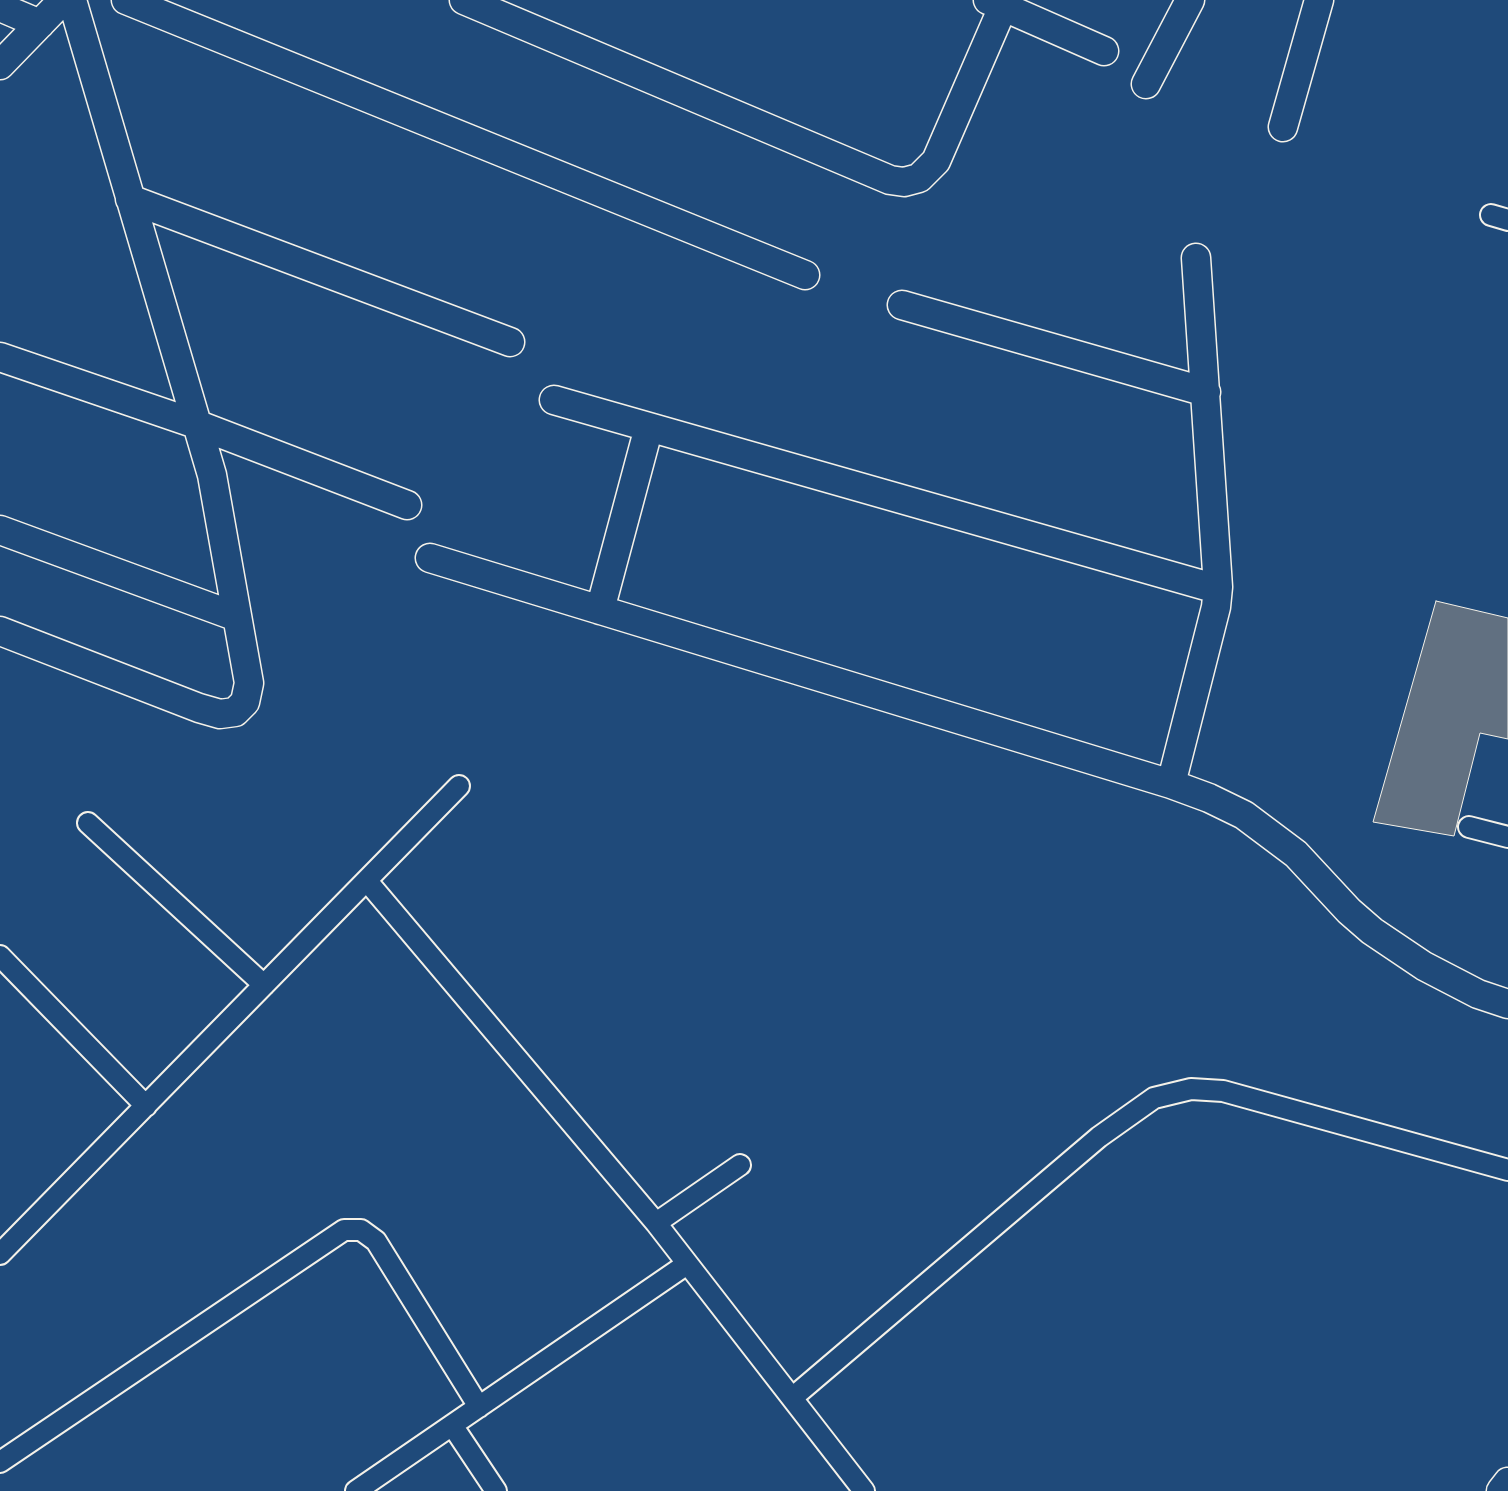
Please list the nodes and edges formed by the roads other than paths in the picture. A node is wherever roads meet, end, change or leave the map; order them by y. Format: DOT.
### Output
graph roads {
  1 [pos="63,0"];
  2 [pos="72,0"];
  3 [pos="126,0"];
  4 [pos="464,0"];
  5 [pos="1190,0"];
  6 [pos="1319,0"];
  7 [pos="999,2"];
  8 [pos="0,6"];
  9 [pos="40,24"];
  10 [pos="1104,51"];
  11 [pos="0,65"];
  12 [pos="1146,84"];
  13 [pos="1283,127"];
  14 [pos="130,199"];
  15 [pos="1196,258"];
  16 [pos="804,275"];
  17 [pos="902,305"];
  18 [pos="510,342"];
  19 [pos="0,357"];
  20 [pos="1206,392"];
  21 [pos="554,400"];
  22 [pos="196,424"];
  23 [pos="649,427"];
  24 [pos="407,505"];
  25 [pos="0,530"];
  26 [pos="430,558"];
  27 [pos="1218,590"];
  28 [pos="600,610"];
  29 [pos="237,616"];
  30 [pos="0,631"];
  31 [pos="1172,784"];
  32 [pos="459,786"];
  33 [pos="88,824"];
  34 [pos="1468,827"];
  35 [pos="1508,837"];
  36 [pos="367,881"];
  37 [pos="0,956"];
  38 [pos="264,986"];
  39 [pos="1508,1004"];
  40 [pos="146,1106"];
  41 [pos="740,1165"];
  42 [pos="1508,1170"];
  43 [pos="656,1223"];
  44 [pos="0,1254"];
  45 [pos="687,1264"];
  46 [pos="792,1398"];
  47 [pos="479,1407"];
  48 [pos="452,1425"];
  49 [pos="0,1462"];
  50 [pos="1508,1482"];
  51 [pos="356,1491"];
  52 [pos="496,1491"];
  53 [pos="864,1491"];
  54 [pos="1501,1491"];
  1 -- 9 [label="street"];
  2 -- 14 [label="street"];
  3 -- 16 [label="street"];
  4 -- 7 [label="street"];
  5 -- 12 [label="street"];
  6 -- 13 [label="street"];
  7 -- 10 [label="street"];
  8 -- 9 [label="street"];
  9 -- 11 [label="street"];
  14 -- 18 [label="street"];
  14 -- 22 [label="street"];
  15 -- 20 [label="street"];
  17 -- 20 [label="street"];
  19 -- 22 [label="street"];
  20 -- 27 [label="street"];
  21 -- 23 [label="street"];
  22 -- 24 [label="street"];
  22 -- 29 [label="street"];
  23 -- 27 [label="street"];
  23 -- 28 [label="street"];
  25 -- 29 [label="street"];
  26 -- 28 [label="street"];
  27 -- 31 [label="street"];
  28 -- 31 [label="street"];
  29 -- 30 [label="street"];
  31 -- 39 [label="street"];
  32 -- 36 [label="lane"];
  33 -- 38 [label="lane"];
  34 -- 35 [label="lane"];
  36 -- 38 [label="lane"];
  36 -- 43 [label="lane"];
  37 -- 40 [label="lane"];
  38 -- 40 [label="lane"];
  40 -- 44 [label="lane"];
  41 -- 43 [label="lane"];
  42 -- 46 [label="lane"];
  43 -- 45 [label="lane"];
  45 -- 46 [label="lane"];
  45 -- 47 [label="lane"];
  46 -- 53 [label="lane"];
  47 -- 48 [label="lane"];
  47 -- 49 [label="lane"];
  48 -- 51 [label="lane"];
  48 -- 52 [label="lane"];
  50 -- 54 [label="street"];
}
